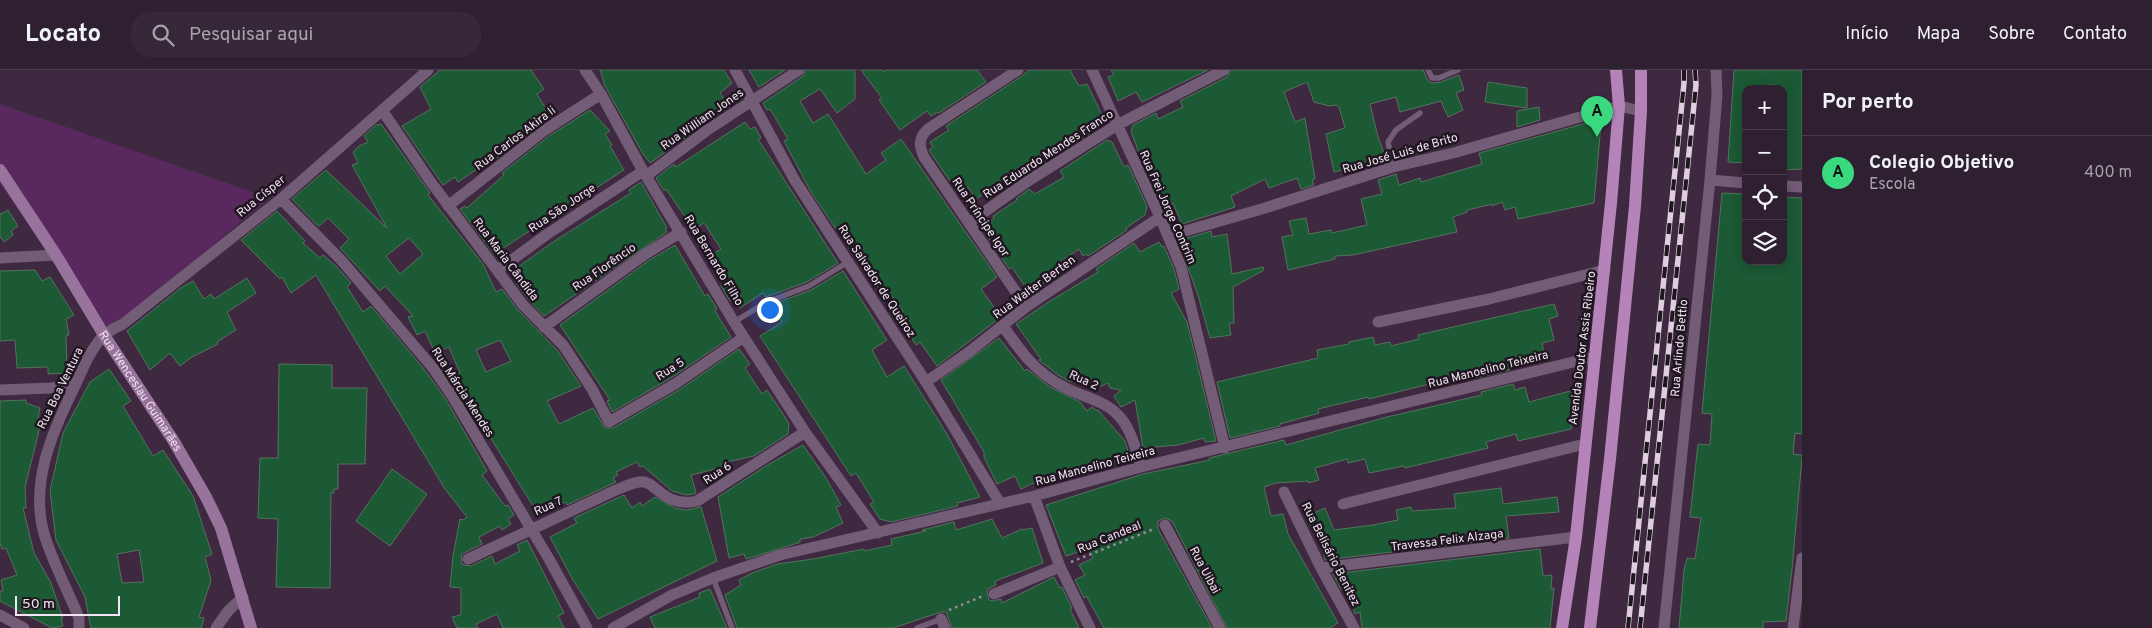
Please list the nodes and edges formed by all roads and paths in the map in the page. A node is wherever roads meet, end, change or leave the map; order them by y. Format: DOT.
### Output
graph roads {
  1 [pos="428,70"];
  2 [pos="585,70"];
  3 [pos="735,70"];
  4 [pos="799,70"];
  5 [pos="1018,70"];
  6 [pos="1092,70"];
  7 [pos="1224,70"];
  8 [pos="1428,70"];
  9 [pos="1458,70"];
  10 [pos="1616,70"];
  11 [pos="1641,70"];
  12 [pos="1716,70"];
  13 [pos="601,94"];
  14 [pos="752,100"];
  15 [pos="1619,106"];
  16 [pos="382,110"];
  17 [pos="1641,111"];
  18 [pos="1420,113"];
  19 [pos="1117,124"];
  20 [pos="1393,167"];
  21 [pos="0,170"];
  22 [pos="644,173"];
  23 [pos="1710,180"];
  24 [pos="1742,183"];
  25 [pos="1787,186"];
  26 [pos="1802,188"];
  27 [pos="281,199"];
  28 [pos="448,206"];
  29 [pos="1160,217"];
  30 [pos="969,223"];
  31 [pos="681,232"];
  32 [pos="1168,236"];
  33 [pos="56,255"];
  34 [pos="0,258"];
  35 [pos="848,262"];
  36 [pos="498,270"];
  37 [pos="1605,270"];
  38 [pos="1026,308"];
  39 [pos="734,322"];
  40 [pos="1378,322"];
  41 [pos="1003,326"];
  42 [pos="544,327"];
  43 [pos="104,335"];
  44 [pos="744,336"];
  45 [pos="1594,357"];
  46 [pos="926,382"];
  47 [pos="76,384"];
  48 [pos="0,390"];
  49 [pos="609,422"];
  50 [pos="805,432"];
  51 [pos="1585,444"];
  52 [pos="1225,448"];
  53 [pos="1141,467"];
  54 [pos="640,481"];
  55 [pos="1284,492"];
  56 [pos="1034,496"];
  57 [pos="1000,504"];
  58 [pos="1343,504"];
  59 [pos="1165,525"];
  60 [pos="531,529"];
  61 [pos="878,533"];
  62 [pos="1576,537"];
  63 [pos="1802,558"];
  64 [pos="468,559"];
  65 [pos="1060,567"];
  66 [pos="1321,568"];
  67 [pos="713,578"];
  68 [pos="994,594"];
  69 [pos="243,597"];
  70 [pos="0,615"];
  71 [pos="943,624"];
  72 [pos="24,628"];
  73 [pos="79,628"];
  74 [pos="216,628"];
  75 [pos="251,628"];
  76 [pos="587,628"];
  77 [pos="612,628"];
  78 [pos="732,628"];
  79 [pos="917,628"];
  80 [pos="1090,628"];
  81 [pos="1220,628"];
  82 [pos="1354,628"];
  83 [pos="1562,628"];
  84 [pos="1590,628"];
  85 [pos="1664,628"];
  86 [pos="1793,628"];
  1 -- 16 [label="street, Rua Císper"];
  2 -- 13 [label="street, Rua Bernardo Filho"];
  3 -- 14 [label="street, Rua Salvador de Queiroz"];
  4 -- 14 [label="street, Rua William Jones"];
  5 -- 30 [label="street, Rua Príncipe Igor"];
  6 -- 19 [label="street, Rua Frei Jorge Contrim"];
  7 -- 19 [label="street, Rua Eduardo Mendes Franco"];
  8 -- 9 [label="lane"];
  10 -- 15 [label="main road, Avenida Doutor Assis Ribeiro"];
  11 -- 17 [label="main road"];
  12 -- 23 [label="street, Rua Arlindo Bettio"];
  13 -- 22 [label="street, Rua Bernardo Filho"];
  13 -- 28 [label="street, Rua Carlos Akira Ii"];
  14 -- 22 [label="street, Rua William Jones"];
  14 -- 35 [label="street, Rua Salvador de Queiroz"];
  15 -- 17 [label="street, Rua José Luis de Brito"];
  15 -- 20 [label="street, Rua José Luis de Brito"];
  15 -- 37 [label="main road, Avenida Doutor Assis Ribeiro"];
  16 -- 27 [label="street, Rua Císper"];
  16 -- 28 [label="street, Rua Maria Cândida"];
  17 -- 84 [label="main road"];
  18 -- 20 [label="lane"];
  19 -- 29 [label="street, Rua Frei Jorge Contrim"];
  19 -- 30 [label="street, Rua Eduardo Mendes Franco"];
  20 -- 32 [label="street, Rua José Luis de Brito"];
  21 -- 33 [label="street, Rua Wenceslau Guimarães"];
  22 -- 31 [label="street, Rua Bernardo Filho"];
  22 -- 36 [label="street, Rua São Jorge"];
  23 -- 24 [label="street"];
  23 -- 85 [label="street, Rua Arlindo Bettio"];
  25 -- 26 [label="street"];
  27 -- 43 [label="street, Rua Císper"];
  27 -- 60 [label="street, Rua Márcia Mendes"];
  28 -- 36 [label="street, Rua Maria Cândida"];
  29 -- 32 [label="street, Rua Frei Jorge Contrim"];
  29 -- 38 [label="street, Rua Walter Berten"];
  30 -- 38 [label="street, Rua Príncipe Igor"];
  31 -- 39 [label="street, Rua Bernardo Filho"];
  31 -- 42 [label="street, Rua Florêncio"];
  32 -- 52 [label="street, Rua Frei Jorge Contrim"];
  33 -- 34 [label="street"];
  33 -- 43 [label="street, Rua Wenceslau Guimarães"];
  35 -- 39 [label="lane"];
  35 -- 46 [label="street, Rua Salvador de Queiroz"];
  36 -- 42 [label="street, Rua Maria Cândida"];
  37 -- 40 [label="street"];
  37 -- 45 [label="main road, Avenida Doutor Assis Ribeiro"];
  38 -- 41 [label="street, Rua Walter Berten"];
  39 -- 44 [label="street, Rua Bernardo Filho"];
  41 -- 46 [label="street, Rua Walter Berten"];
  41 -- 53 [label="street, Rua 2"];
  42 -- 49 [label="street, Rua Maria Cândida"];
  43 -- 47 [label="street, Rua Boa Ventura"];
  43 -- 69 [label="street, Rua Wenceslau Guimarães"];
  44 -- 49 [label="street, Rua 5"];
  44 -- 50 [label="street, Rua Bernardo Filho"];
  45 -- 51 [label="main road, Avenida Doutor Assis Ribeiro"];
  45 -- 52 [label="street, Rua Manoelino Teixeira"];
  46 -- 57 [label="street, Rua Salvador de Queiroz"];
  47 -- 48 [label="street"];
  47 -- 73 [label="street, Rua Boa Ventura"];
  50 -- 54 [label="street, Rua 6"];
  50 -- 61 [label="street, Rua Bernardo Filho"];
  51 -- 58 [label="street"];
  51 -- 62 [label="main road, Avenida Doutor Assis Ribeiro"];
  52 -- 53 [label="street, Rua Manoelino Teixeira"];
  53 -- 56 [label="street, Rua Manoelino Teixeira"];
  54 -- 60 [label="street, Rua 7"];
  55 -- 66 [label="street, Rua Belisário Benitez"];
  56 -- 57 [label="street, Rua Manoelino Teixeira"];
  56 -- 65 [label="street"];
  57 -- 61 [label="street, Rua Manoelino Teixeira"];
  59 -- 65 [label="path, Rua Candeal"];
  59 -- 81 [label="street, Rua Uibai"];
  60 -- 64 [label="street, Rua 7"];
  60 -- 76 [label="street, Rua Márcia Mendes"];
  61 -- 67 [label="street, Rua Manoelino Teixeira"];
  62 -- 66 [label="street, Travessa Felix Alzaga"];
  62 -- 83 [label="main road, Avenida Doutor Assis Ribeiro"];
  63 -- 86 [label="street"];
  65 -- 68 [label="street"];
  65 -- 80 [label="street"];
  66 -- 82 [label="street, Rua Belisário Benitez"];
  67 -- 77 [label="street, Rua Manoelino Teixeira"];
  67 -- 78 [label="lane"];
  68 -- 71 [label="path"];
  69 -- 74 [label="street"];
  69 -- 75 [label="street, Rua Wenceslau Guimarães"];
  70 -- 72 [label="street"];
  71 -- 79 [label="lane"];
}
